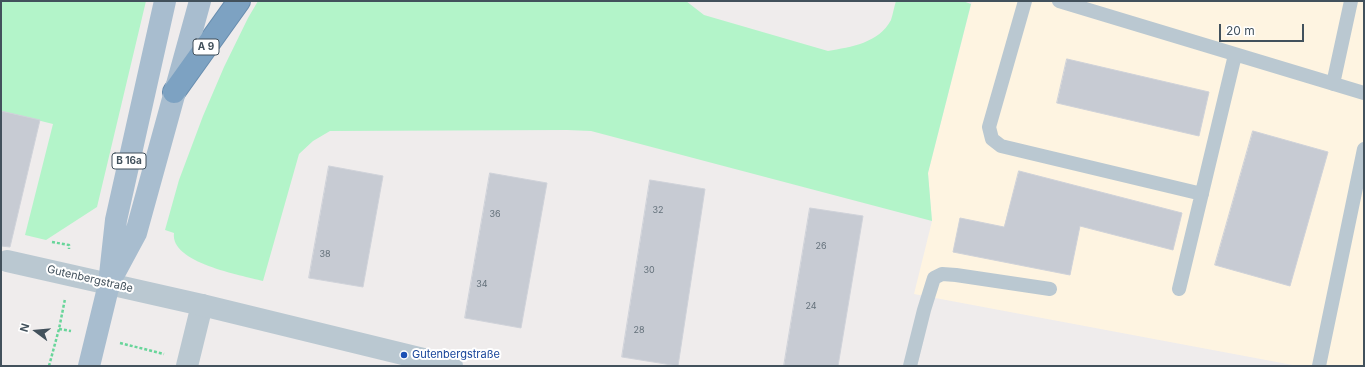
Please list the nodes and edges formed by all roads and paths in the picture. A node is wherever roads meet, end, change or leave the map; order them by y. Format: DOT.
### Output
graph roads {
  1 [pos="165,1"];
  2 [pos="200,1"];
  3 [pos="238,1"];
  4 [pos="1025,1"];
  5 [pos="1058,1"];
  6 [pos="1351,1"];
  7 [pos="1074,3"];
  8 [pos="1235,54"];
  9 [pos="1333,84"];
  10 [pos="174,92"];
  11 [pos="1364,93"];
  12 [pos="1364,149"];
  13 [pos="1202,194"];
  14 [pos="7,261"];
  15 [pos="109,284"];
  16 [pos="1050,289"];
  17 [pos="1179,289"];
  18 [pos="202,305"];
  19 [pos="59,329"];
  20 [pos="96,337"];
  21 [pos="188,363"];
  22 [pos="89,366"];
  23 [pos="452,366"];
  24 [pos="910,366"];
  25 [pos="1319,366"];
  1 -- 15 [label="main road, B 16a"];
  2 -- 10 [label="main road, B 16a"];
  3 -- 10 [label="highway, A 9"];
  4 -- 13 [label="lane"];
  5 -- 7 [label="lane"];
  6 -- 9 [label="lane"];
  7 -- 8 [label="lane"];
  8 -- 9 [label="lane"];
  8 -- 13 [label="lane"];
  9 -- 11 [label="lane"];
  10 -- 15 [label="main road, B 16a"];
  12 -- 25 [label="lane"];
  13 -- 17 [label="lane"];
  14 -- 15 [label="street, Gutenbergstraße"];
  15 -- 18 [label="street, Gutenbergstraße"];
  15 -- 20 [label="main road, B 16a"];
  16 -- 24 [label="lane"];
  18 -- 21 [label="street"];
  18 -- 23 [label="street, Gutenbergstraße"];
  19 -- 20 [label="path"];
  20 -- 21 [label="path"];
  20 -- 22 [label="main road, B 16a"];
}
